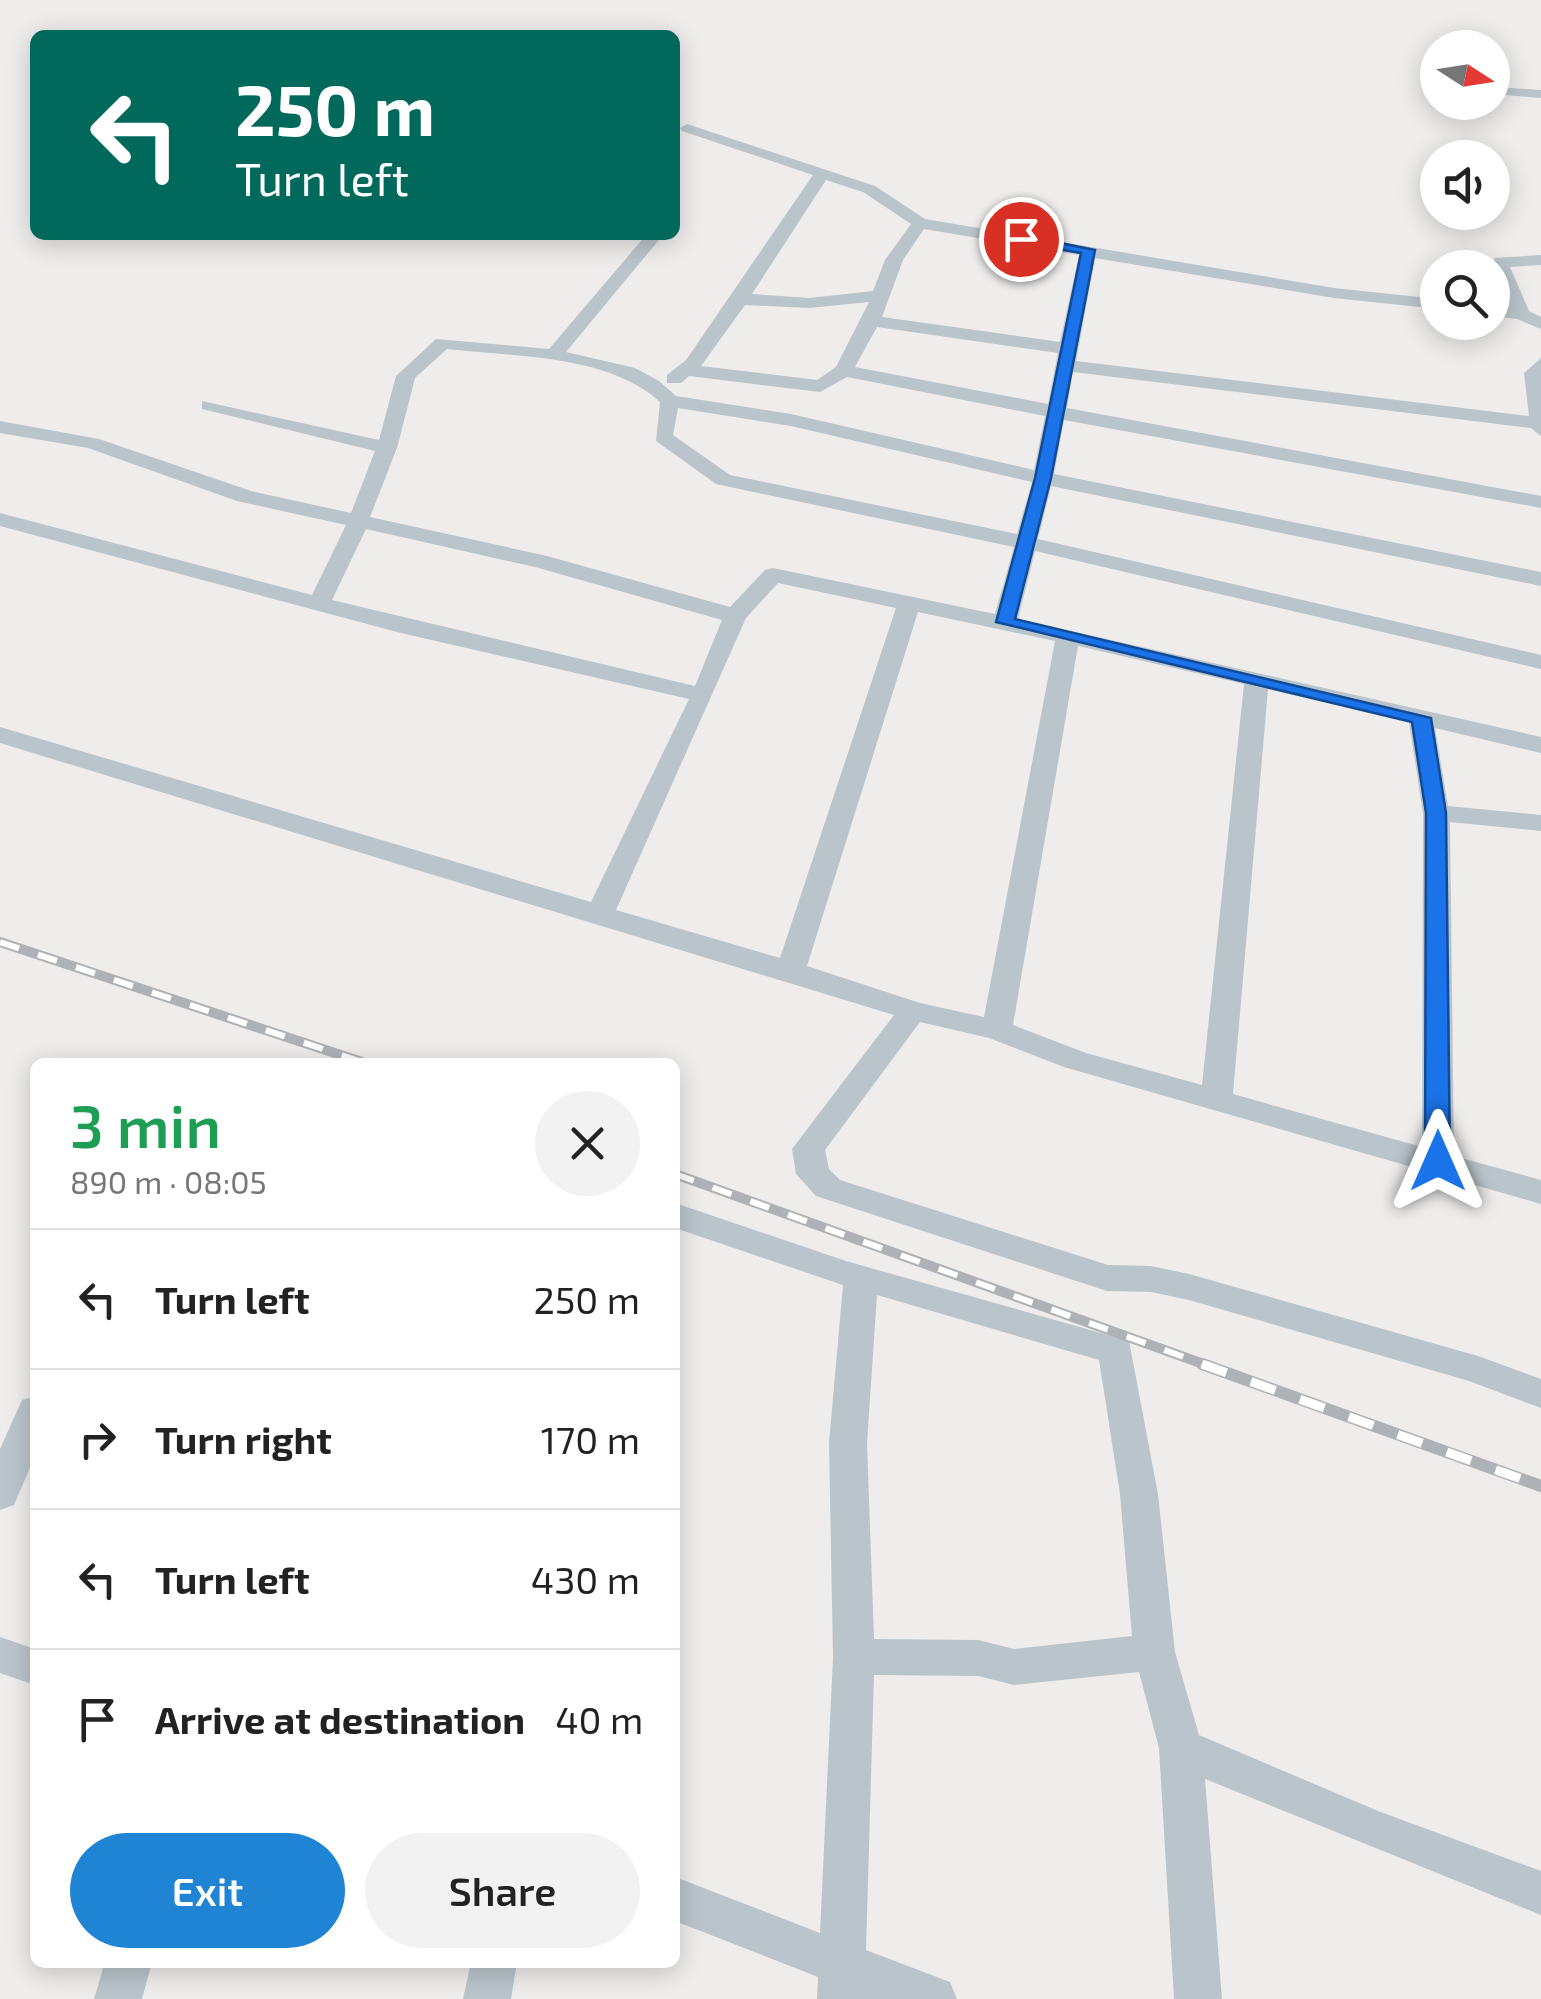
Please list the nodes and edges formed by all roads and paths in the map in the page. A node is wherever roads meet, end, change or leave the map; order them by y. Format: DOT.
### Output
graph roads {
  1 [pos="1510,93"];
  2 [pos="1541,94"];
  3 [pos="687,128"];
  4 [pos="824,171"];
  5 [pos="920,223"];
  6 [pos="652,240"];
  7 [pos="1088,250"];
  8 [pos="1541,260"];
  9 [pos="880,296"];
  10 [pos="740,300"];
  11 [pos="1420,302"];
  12 [pos="1510,316"];
  13 [pos="871,321"];
  14 [pos="1535,323"];
  15 [pos="552,357"];
  16 [pos="1065,357"];
  17 [pos="1541,364"];
  18 [pos="684,370"];
  19 [pos="844,371"];
  20 [pos="666,395"];
  21 [pos="209,404"];
  22 [pos="1054,409"];
  23 [pos="1540,425"];
  24 [pos="0,427"];
  25 [pos="388,448"];
  26 [pos="1043,478"];
  27 [pos="1541,502"];
  28 [pos="0,518"];
  29 [pos="356,522"];
  30 [pos="1024,542"];
  31 [pos="1541,579"];
  32 [pos="320,602"];
  33 [pos="909,603"];
  34 [pos="734,616"];
  35 [pos="1005,622"];
  36 [pos="1068,637"];
  37 [pos="1541,662"];
  38 [pos="1256,680"];
  39 [pos="703,695"];
  40 [pos="1421,718"];
  41 [pos="0,736"];
  42 [pos="1541,745"];
  43 [pos="1436,813"];
  44 [pos="1541,822"];
  45 [pos="599,915"];
  46 [pos="791,970"];
  47 [pos="913,1011"];
  48 [pos="997,1030"];
  49 [pos="1216,1101"];
  50 [pos="1438,1161"];
  51 [pos="1541,1192"];
  52 [pos="680,1216"];
  53 [pos="861,1278"];
  54 [pos="1541,1394"];
  55 [pos="30,1422"];
  56 [pos="0,1494"];
  57 [pos="1154,1652"];
  58 [pos="0,1655"];
  59 [pos="854,1658"];
  60 [pos="30,1664"];
  61 [pos="1181,1748"];
  62 [pos="1541,1893"];
  63 [pos="680,1902"];
  64 [pos="127,1968"];
  65 [pos="493,1968"];
  66 [pos="842,1981"];
  67 [pos="118,1999"];
  68 [pos="487,1999"];
  69 [pos="933,1999"];
  70 [pos="1198,1999"];
  1 -- 2 [label="street"];
  3 -- 4 [label="street"];
  4 -- 5 [label="street"];
  4 -- 10 [label="street"];
  5 -- 7 [label="street"];
  5 -- 9 [label="street"];
  6 -- 15 [label="street"];
  7 -- 11 [label="street"];
  7 -- 16 [label="street"];
  8 -- 14 [label="street"];
  9 -- 10 [label="street"];
  9 -- 13 [label="street"];
  10 -- 18 [label="street"];
  12 -- 14 [label="street"];
  13 -- 16 [label="street"];
  13 -- 19 [label="street"];
  15 -- 20 [label="street"];
  15 -- 25 [label="street"];
  16 -- 22 [label="street"];
  16 -- 23 [label="street"];
  17 -- 23 [label="street"];
  18 -- 19 [label="street"];
  18 -- 20 [label="street"];
  19 -- 22 [label="street"];
  20 -- 26 [label="street"];
  20 -- 30 [label="street"];
  21 -- 25 [label="street"];
  22 -- 26 [label="street"];
  22 -- 27 [label="street"];
  24 -- 29 [label="street"];
  25 -- 29 [label="street"];
  26 -- 30 [label="street"];
  26 -- 31 [label="street"];
  28 -- 32 [label="street"];
  29 -- 32 [label="street"];
  29 -- 34 [label="street"];
  30 -- 35 [label="street"];
  30 -- 37 [label="street"];
  32 -- 39 [label="street"];
  33 -- 34 [label="street"];
  33 -- 35 [label="street"];
  33 -- 46 [label="street"];
  34 -- 39 [label="street"];
  35 -- 36 [label="street"];
  36 -- 38 [label="street"];
  36 -- 48 [label="street"];
  38 -- 40 [label="street"];
  38 -- 49 [label="street"];
  39 -- 45 [label="street"];
  40 -- 42 [label="street"];
  40 -- 43 [label="street"];
  41 -- 45 [label="street"];
  43 -- 44 [label="street"];
  43 -- 50 [label="street"];
  45 -- 46 [label="street"];
  46 -- 47 [label="street"];
  47 -- 48 [label="street"];
  47 -- 54 [label="street"];
  48 -- 49 [label="street"];
  49 -- 50 [label="street"];
  50 -- 51 [label="street"];
  52 -- 53 [label="street"];
  53 -- 57 [label="street"];
  53 -- 59 [label="street"];
  55 -- 56 [label="street"];
  57 -- 59 [label="street"];
  57 -- 61 [label="street"];
  58 -- 60 [label="street"];
  59 -- 66 [label="street"];
  61 -- 62 [label="street"];
  61 -- 70 [label="street"];
  63 -- 66 [label="street"];
  64 -- 67 [label="street"];
  65 -- 68 [label="street"];
  66 -- 69 [label="street"];
}
